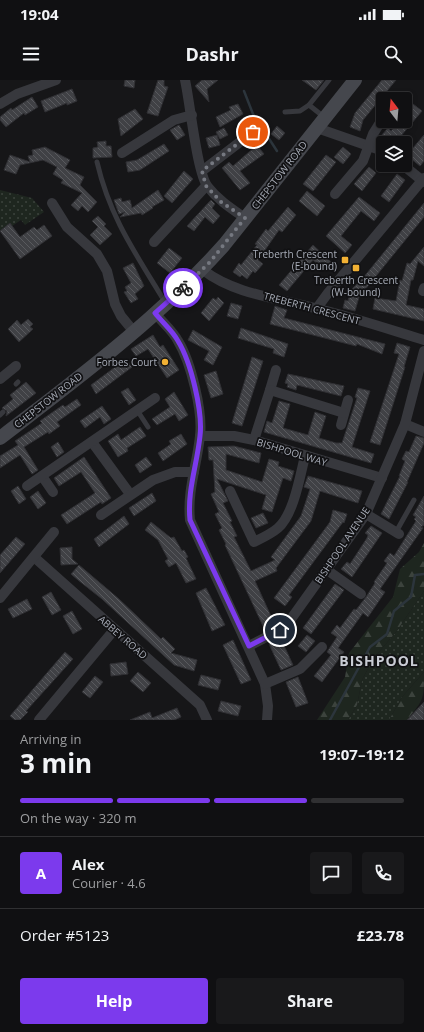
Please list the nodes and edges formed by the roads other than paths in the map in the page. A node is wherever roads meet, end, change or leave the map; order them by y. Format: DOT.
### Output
graph roads {
  1 [pos="56,80"];
  2 [pos="185,80"];
  3 [pos="329,80"];
  4 [pos="355,80"];
  5 [pos="0,104"];
  6 [pos="309,105"];
  7 [pos="285,112"];
  8 [pos="192,115"];
  9 [pos="321,122"];
  10 [pos="377,128"];
  11 [pos="253,132"];
  12 [pos="370,146"];
  13 [pos="376,148"];
  14 [pos="122,154"];
  15 [pos="97,162"];
  16 [pos="202,171"];
  17 [pos="412,172"];
  18 [pos="423,180"];
  19 [pos="206,186"];
  20 [pos="335,194"];
  21 [pos="52,203"];
  22 [pos="245,218"];
  23 [pos="154,242"];
  24 [pos="203,270"];
  25 [pos="166,304"];
  26 [pos="317,308"];
  27 [pos="155,313"];
  28 [pos="135,332"];
  29 [pos="424,340"];
  30 [pos="424,351"];
  31 [pos="16,366"];
  32 [pos="276,370"];
  33 [pos="0,379"];
  34 [pos="270,390"];
  35 [pos="154,398"];
  36 [pos="348,400"];
  37 [pos="137,410"];
  38 [pos="344,413"];
  39 [pos="405,424"];
  40 [pos="341,425"];
  41 [pos="148,427"];
  42 [pos="424,432"];
  43 [pos="200,436"];
  44 [pos="0,438"];
  45 [pos="254,440"];
  46 [pos="92,442"];
  47 [pos="305,456"];
  48 [pos="194,472"];
  49 [pos="42,476"];
  50 [pos="382,478"];
  51 [pos="27,486"];
  52 [pos="230,491"];
  53 [pos="53,492"];
  54 [pos="130,494"];
  55 [pos="414,500"];
  56 [pos="366,514"];
  57 [pos="101,515"];
  58 [pos="54,532"];
  59 [pos="398,533"];
  60 [pos="34,557"];
  61 [pos="327,570"];
  62 [pos="361,594"];
  63 [pos="0,598"];
  64 [pos="114,630"];
  65 [pos="249,646"];
  66 [pos="322,647"];
  67 [pos="265,684"];
  68 [pos="39,720"];
  69 [pos="207,720"];
  70 [pos="267,720"];
  1 -- 5 [label="street"];
  2 -- 8 [label="street"];
  3 -- 6 [label="lane"];
  4 -- 9 [label="main road, CHEPSTOW ROAD"];
  6 -- 7 [label="lane"];
  6 -- 9 [label="lane"];
  8 -- 14 [label="street"];
  8 -- 16 [label="street"];
  9 -- 12 [label="street"];
  9 -- 22 [label="main road, CHEPSTOW ROAD"];
  10 -- 12 [label="street"];
  11 -- 16 [label="street"];
  12 -- 13 [label="street"];
  12 -- 20 [label="street"];
  15 -- 25 [label="lane"];
  16 -- 19 [label="street"];
  17 -- 18 [label="street"];
  18 -- 26 [label="street"];
  19 -- 22 [label="street"];
  19 -- 23 [label="street"];
  21 -- 28 [label="street"];
  22 -- 24 [label="main road, CHEPSTOW ROAD"];
  24 -- 25 [label="main road, CHEPSTOW ROAD"];
  24 -- 26 [label="street, TREBERTH CRESCENT"];
  25 -- 27 [label="main road, CHEPSTOW ROAD"];
  26 -- 29 [label="street, TREBERTH CRESCENT"];
  27 -- 28 [label="main road, CHEPSTOW ROAD"];
  27 -- 43 [label="street"];
  28 -- 44 [label="main road, CHEPSTOW ROAD"];
  30 -- 39 [label="street, BISHPOOL AVENUE"];
  31 -- 33 [label="street"];
  32 -- 34 [label="street"];
  34 -- 38 [label="street"];
  34 -- 45 [label="street"];
  35 -- 37 [label="street"];
  36 -- 38 [label="street"];
  37 -- 41 [label="lane"];
  37 -- 46 [label="street"];
  38 -- 40 [label="street"];
  39 -- 42 [label="street"];
  39 -- 50 [label="street, BISHPOOL AVENUE"];
  43 -- 45 [label="street, BISHPOOL WAY"];
  43 -- 48 [label="street"];
  45 -- 47 [label="street, BISHPOOL WAY"];
  46 -- 49 [label="street"];
  46 -- 54 [label="street"];
  47 -- 50 [label="street, BISHPOOL WAY"];
  47 -- 52 [label="street"];
  48 -- 54 [label="street"];
  48 -- 65 [label="street"];
  49 -- 51 [label="street"];
  49 -- 53 [label="street"];
  50 -- 56 [label="street, BISHPOOL AVENUE"];
  54 -- 57 [label="street"];
  55 -- 59 [label="lane"];
  56 -- 59 [label="street"];
  56 -- 61 [label="street, BISHPOOL AVENUE"];
  58 -- 60 [label="street"];
  60 -- 63 [label="street"];
  60 -- 64 [label="street, ABBEY ROAD"];
  61 -- 62 [label="street"];
  61 -- 65 [label="street, BISHPOOL AVENUE"];
  64 -- 68 [label="street"];
  64 -- 69 [label="street, ABBEY ROAD"];
  65 -- 67 [label="street"];
  66 -- 67 [label="street"];
  67 -- 70 [label="street"];
}
